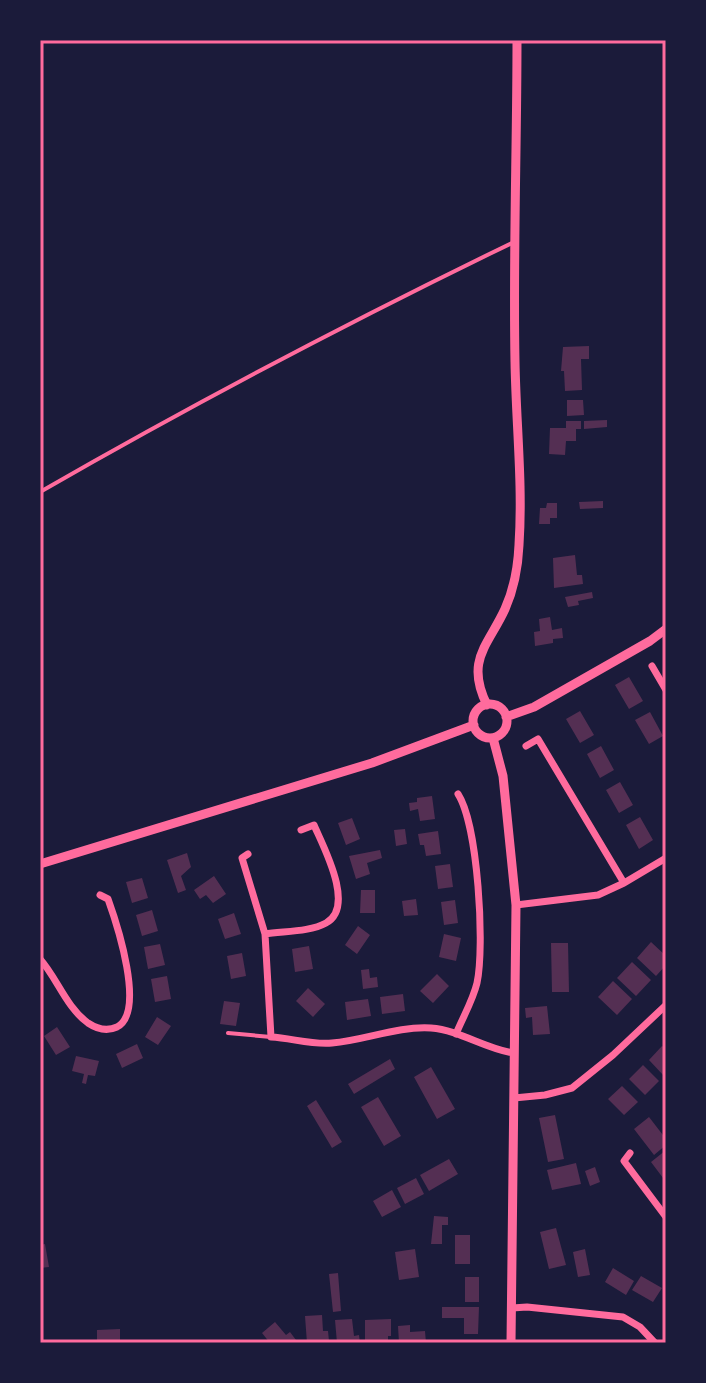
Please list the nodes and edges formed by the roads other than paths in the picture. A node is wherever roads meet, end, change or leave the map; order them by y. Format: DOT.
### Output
graph roads {
  1 [pos="517,40"];
  2 [pos="516,241"];
  3 [pos="40,492"];
  4 [pos="666,629"];
  5 [pos="652,666"];
  6 [pos="666,690"];
  7 [pos="487,705"];
  8 [pos="506,717"];
  9 [pos="474,725"];
  10 [pos="493,738"];
  11 [pos="526,746"];
  12 [pos="458,794"];
  13 [pos="474,799"];
  14 [pos="464,804"];
  15 [pos="301,830"];
  16 [pos="248,854"];
  17 [pos="666,858"];
  18 [pos="40,864"];
  19 [pos="624,883"];
  20 [pos="100,895"];
  21 [pos="516,905"];
  22 [pos="265,934"];
  23 [pos="40,959"];
  24 [pos="666,1005"];
  25 [pos="228,1033"];
  26 [pos="456,1034"];
  27 [pos="271,1037"];
  28 [pos="514,1053"];
  29 [pos="514,1098"];
  30 [pos="630,1153"];
  31 [pos="666,1217"];
  32 [pos="512,1308"];
  33 [pos="511,1343"];
  34 [pos="655,1343"];
  1 -- 2 [label="street"];
  2 -- 3 [label="lane"];
  2 -- 7 [label="street"];
  4 -- 8 [label="street"];
  5 -- 6 [label="street"];
  7 -- 8 [label="street"];
  7 -- 9 [label="street"];
  8 -- 10 [label="street"];
  9 -- 10 [label="street"];
  9 -- 18 [label="street"];
  10 -- 21 [label="street"];
  11 -- 19 [label="street"];
  12 -- 14 [label="street"];
  13 -- 14 [label="street"];
  14 -- 26 [label="street"];
  15 -- 22 [label="street"];
  16 -- 22 [label="street"];
  17 -- 19 [label="street"];
  19 -- 21 [label="street"];
  20 -- 23 [label="street"];
  21 -- 28 [label="street"];
  22 -- 27 [label="street"];
  24 -- 29 [label="street"];
  25 -- 27 [label="lane"];
  26 -- 27 [label="street"];
  26 -- 28 [label="street"];
  28 -- 29 [label="street"];
  29 -- 32 [label="street"];
  30 -- 31 [label="street"];
  32 -- 33 [label="street"];
  32 -- 34 [label="street"];
}
